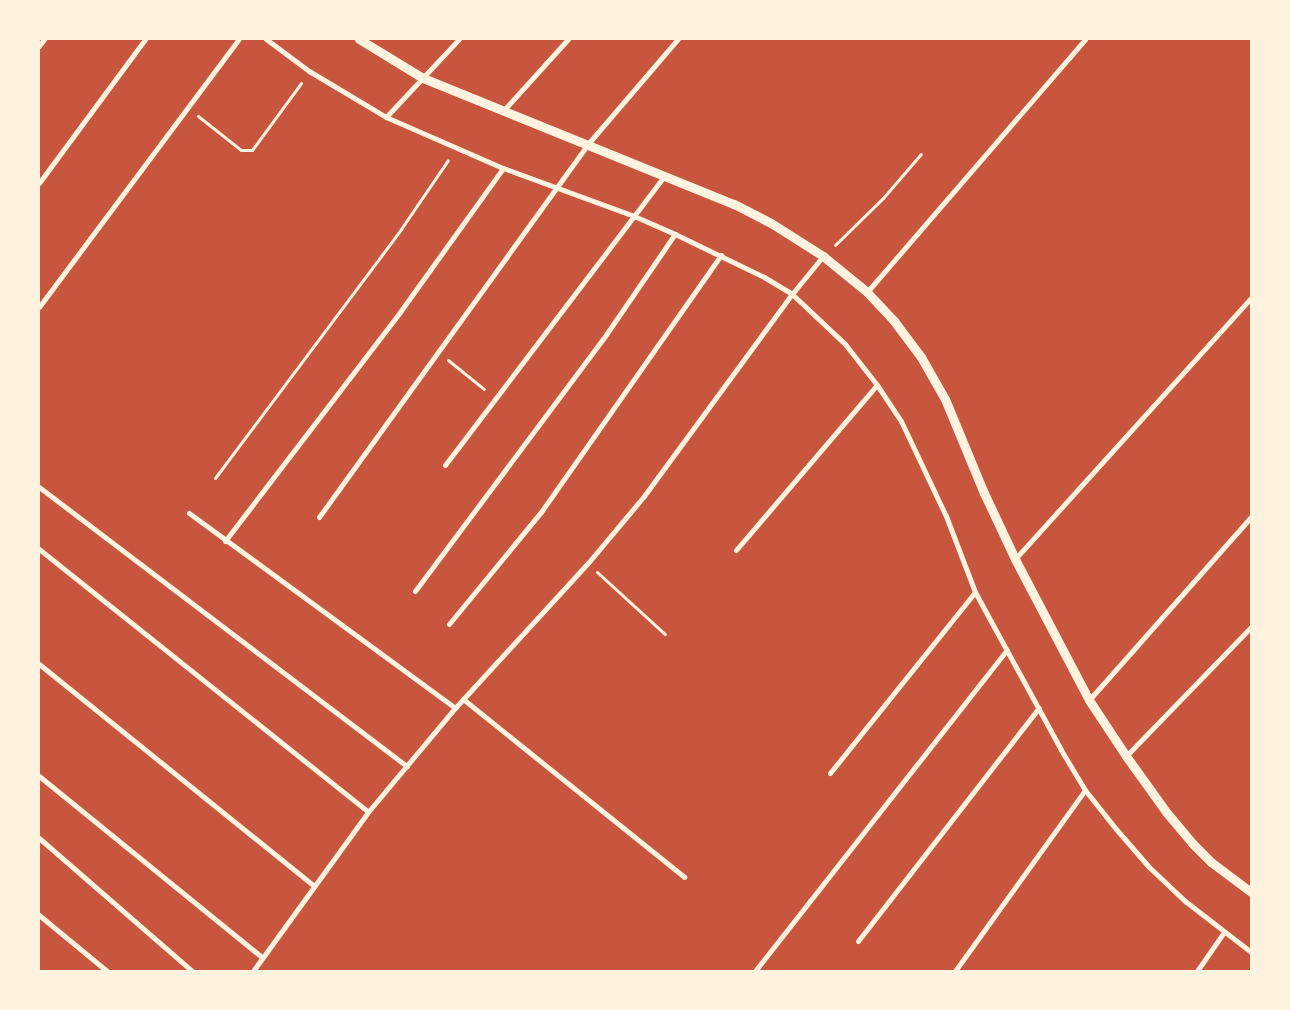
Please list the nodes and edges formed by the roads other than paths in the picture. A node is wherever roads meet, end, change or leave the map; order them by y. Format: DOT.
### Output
graph roads {
  1 [pos="44,39"];
  2 [pos="145,39"];
  3 [pos="239,39"];
  4 [pos="266,39"];
  5 [pos="359,39"];
  6 [pos="459,39"];
  7 [pos="568,39"];
  8 [pos="678,39"];
  9 [pos="1085,39"];
  10 [pos="39,46"];
  11 [pos="423,78"];
  12 [pos="503,111"];
  13 [pos="386,117"];
  14 [pos="587,145"];
  15 [pos="503,168"];
  16 [pos="664,176"];
  17 [pos="39,183"];
  18 [pos="556,187"];
  19 [pos="634,216"];
  20 [pos="675,234"];
  21 [pos="721,255"];
  22 [pos="823,256"];
  23 [pos="867,292"];
  24 [pos="792,294"];
  25 [pos="1251,298"];
  26 [pos="39,307"];
  27 [pos="877,385"];
  28 [pos="445,465"];
  29 [pos="39,487"];
  30 [pos="189,513"];
  31 [pos="319,517"];
  32 [pos="1251,517"];
  33 [pos="226,541"];
  34 [pos="39,549"];
  35 [pos="736,550"];
  36 [pos="1015,558"];
  37 [pos="415,591"];
  38 [pos="975,592"];
  39 [pos="448,624"];
  40 [pos="1251,626"];
  41 [pos="1006,650"];
  42 [pos="39,664"];
  43 [pos="463,699"];
  44 [pos="1089,700"];
  45 [pos="455,708"];
  46 [pos="1039,708"];
  47 [pos="1126,756"];
  48 [pos="407,766"];
  49 [pos="830,773"];
  50 [pos="39,776"];
  51 [pos="1086,790"];
  52 [pos="368,812"];
  53 [pos="39,838"];
  54 [pos="684,876"];
  55 [pos="313,885"];
  56 [pos="1251,892"];
  57 [pos="39,915"];
  58 [pos="1224,932"];
  59 [pos="858,941"];
  60 [pos="1251,952"];
  61 [pos="262,957"];
  62 [pos="107,971"];
  63 [pos="192,971"];
  64 [pos="253,971"];
  65 [pos="755,971"];
  66 [pos="956,971"];
  67 [pos="1198,971"];
  1 -- 10 [label="street"];
  2 -- 17 [label="street"];
  3 -- 26 [label="street"];
  4 -- 13 [label="street"];
  5 -- 11 [label="street"];
  6 -- 11 [label="street"];
  7 -- 12 [label="street"];
  8 -- 14 [label="street"];
  9 -- 23 [label="street"];
  11 -- 12 [label="street"];
  11 -- 13 [label="street"];
  12 -- 14 [label="street"];
  13 -- 15 [label="street"];
  14 -- 16 [label="street"];
  14 -- 18 [label="street"];
  15 -- 18 [label="street"];
  15 -- 33 [label="street"];
  16 -- 19 [label="street"];
  16 -- 22 [label="street"];
  18 -- 19 [label="street"];
  18 -- 31 [label="street"];
  19 -- 20 [label="street"];
  19 -- 28 [label="street"];
  20 -- 21 [label="street"];
  20 -- 37 [label="street"];
  21 -- 24 [label="street"];
  21 -- 39 [label="street"];
  22 -- 23 [label="street"];
  22 -- 24 [label="street"];
  23 -- 36 [label="street"];
  24 -- 27 [label="street"];
  24 -- 43 [label="street"];
  25 -- 36 [label="street"];
  27 -- 35 [label="street"];
  27 -- 38 [label="street"];
  29 -- 48 [label="street"];
  30 -- 33 [label="street"];
  32 -- 44 [label="street"];
  33 -- 45 [label="street"];
  34 -- 52 [label="street"];
  36 -- 44 [label="street"];
  38 -- 41 [label="street"];
  38 -- 49 [label="street"];
  40 -- 47 [label="street"];
  41 -- 46 [label="street"];
  41 -- 65 [label="street"];
  42 -- 55 [label="street"];
  43 -- 45 [label="street"];
  43 -- 54 [label="street"];
  44 -- 47 [label="street"];
  45 -- 48 [label="street"];
  46 -- 51 [label="street"];
  46 -- 59 [label="street"];
  47 -- 56 [label="street"];
  48 -- 52 [label="street"];
  50 -- 61 [label="street"];
  51 -- 58 [label="street"];
  51 -- 66 [label="street"];
  52 -- 55 [label="street"];
  53 -- 63 [label="street"];
  55 -- 61 [label="street"];
  57 -- 62 [label="street"];
  58 -- 60 [label="street"];
  58 -- 67 [label="street"];
  61 -- 64 [label="street"];
}
